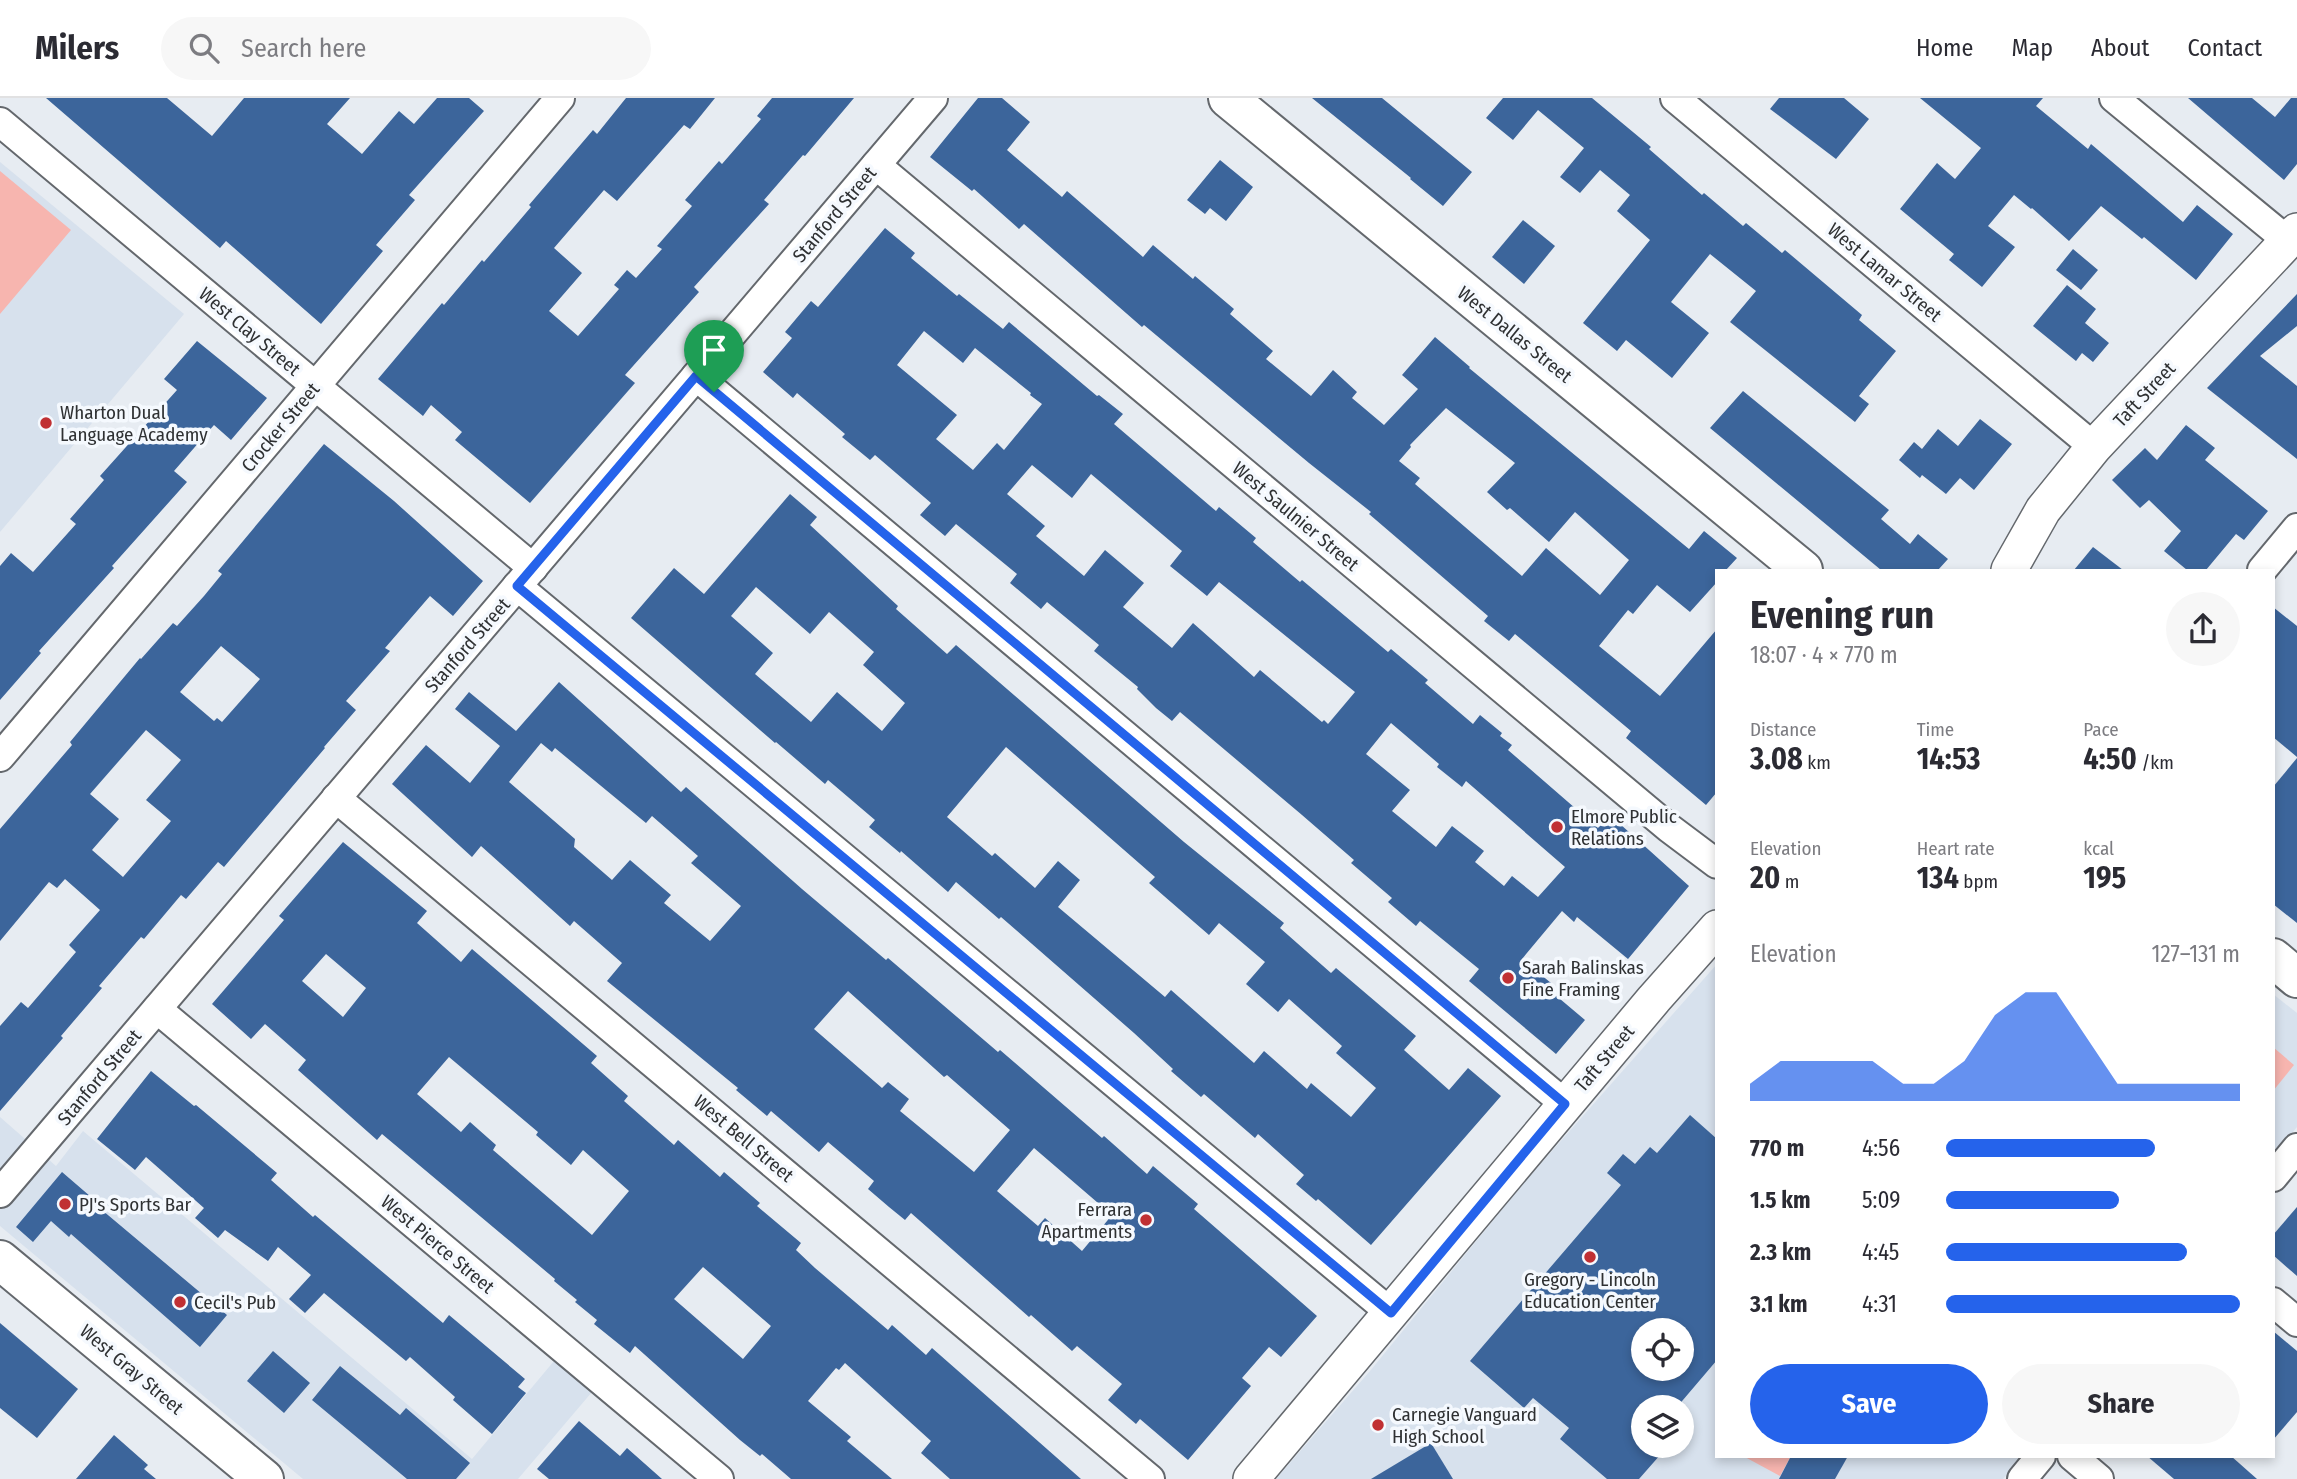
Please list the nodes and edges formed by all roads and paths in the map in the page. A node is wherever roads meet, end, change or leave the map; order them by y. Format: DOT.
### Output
graph roads {
  1 [pos="560,98"];
  2 [pos="933,98"];
  3 [pos="1228,98"];
  4 [pos="1675,98"];
  5 [pos="2115,98"];
  6 [pos="0,122"];
  7 [pos="876,165"];
  8 [pos="2293,236"];
  9 [pos="696,376"];
  10 [pos="316,386"];
  11 [pos="2094,447"];
  12 [pos="2297,528"];
  13 [pos="1802,569"];
  14 [pos="2010,569"];
  15 [pos="2263,569"];
  16 [pos="525,577"];
  17 [pos="0,757"];
  18 [pos="336,798"];
  19 [pos="1715,862"];
  20 [pos="1715,930"];
  21 [pos="157,1009"];
  22 [pos="1565,1104"];
  23 [pos="2297,1148"];
  24 [pos="2275,1175"];
  25 [pos="0,1193"];
  26 [pos="0,1260"];
  27 [pos="2275,1304"];
  28 [pos="1391,1313"];
  29 [pos="2297,1322"];
  30 [pos="2039,1458"];
  31 [pos="2074,1458"];
  32 [pos="264,1479"];
  33 [pos="719,1479"];
  34 [pos="1150,1479"];
  35 [pos="1251,1479"];
  36 [pos="2022,1479"];
  37 [pos="2099,1479"];
  1 -- 10 [label="street, Crocker Street"];
  2 -- 7 [label="street, Stanford Street"];
  3 -- 13 [label="main road, West Dallas Street"];
  4 -- 11 [label="street, West Lamar Street"];
  5 -- 8 [label="street"];
  6 -- 10 [label="street, West Clay Street"];
  7 -- 9 [label="street, Stanford Street"];
  7 -- 19 [label="street, West Saulnier Street"];
  8 -- 11 [label="street, Taft Street"];
  9 -- 16 [label="street, Stanford Street"];
  9 -- 22 [label="street"];
  10 -- 16 [label="street, West Clay Street"];
  10 -- 17 [label="street, Crocker Street"];
  11 -- 14 [label="street, Taft Street"];
  12 -- 15 [label="street"];
  16 -- 18 [label="street, Stanford Street"];
  16 -- 28 [label="street, West Clay Street"];
  18 -- 21 [label="street, Stanford Street"];
  18 -- 34 [label="street, West Bell Street"];
  20 -- 22 [label="street, Taft Street"];
  21 -- 25 [label="street, Stanford Street"];
  21 -- 33 [label="street, West Pierce Street"];
  22 -- 28 [label="street, Taft Street"];
  23 -- 24 [label="street"];
  26 -- 32 [label="main road, West Gray Street"];
  27 -- 29 [label="street"];
  28 -- 35 [label="street, Taft Street"];
  30 -- 36 [label="street"];
  31 -- 37 [label="street"];
}
